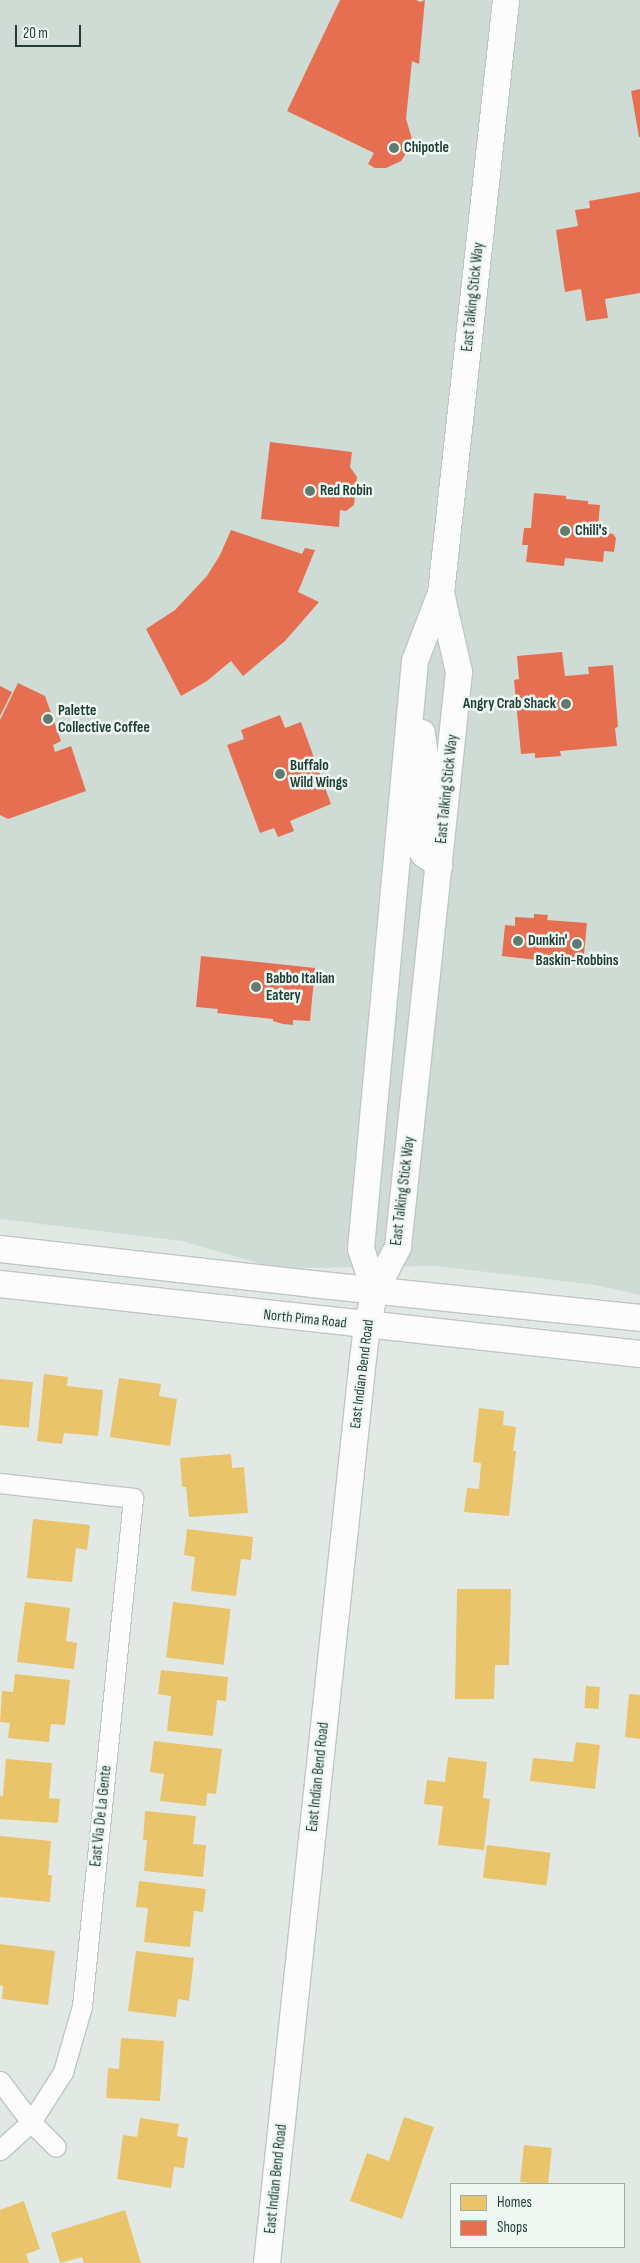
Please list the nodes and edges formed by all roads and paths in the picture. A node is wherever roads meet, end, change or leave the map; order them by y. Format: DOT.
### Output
graph roads {
  1 [pos="506,0"];
  2 [pos="441,593"];
  3 [pos="412,696"];
  4 [pos="439,865"];
  5 [pos="0,1249"];
  6 [pos="0,1284"];
  7 [pos="376,1291"];
  8 [pos="640,1318"];
  9 [pos="367,1326"];
  10 [pos="640,1354"];
  11 [pos="0,1482"];
  12 [pos="0,2081"];
  13 [pos="31,2122"];
  14 [pos="56,2148"];
  15 [pos="0,2150"];
  16 [pos="267,2263"];
  1 -- 2 [label="main road, East Talking Stick Way"];
  2 -- 3 [label="main road, East Talking Stick Way"];
  2 -- 4 [label="main road, East Talking Stick Way"];
  3 -- 4 [label="main road"];
  3 -- 7 [label="main road, East Talking Stick Way"];
  4 -- 7 [label="main road, East Talking Stick Way"];
  5 -- 7 [label="main road"];
  6 -- 9 [label="main road, North Pima Road"];
  7 -- 8 [label="main road"];
  7 -- 9 [label="main road, East Indian Bend Road"];
  9 -- 10 [label="main road, North Pima Road"];
  9 -- 16 [label="main road, East Indian Bend Road"];
  11 -- 13 [label="street, East Via De La Gente"];
  12 -- 13 [label="street"];
  13 -- 14 [label="street"];
  13 -- 15 [label="street, East Via De La Gente"];
}
